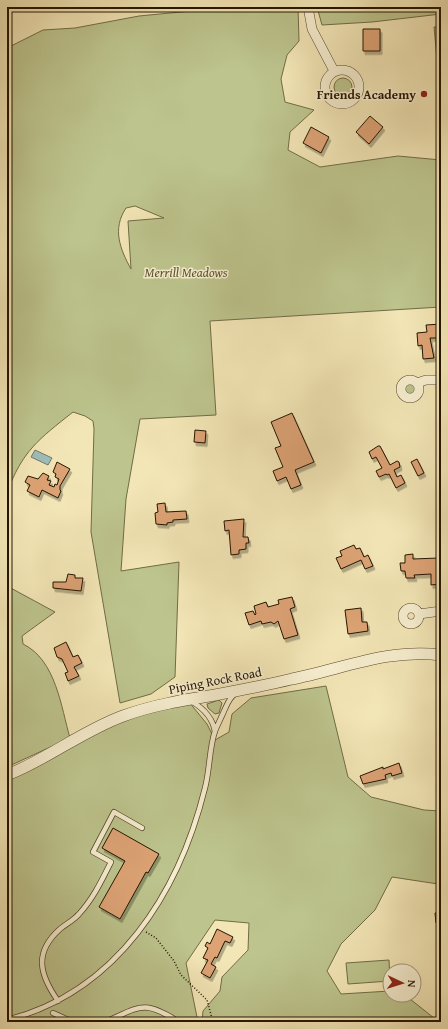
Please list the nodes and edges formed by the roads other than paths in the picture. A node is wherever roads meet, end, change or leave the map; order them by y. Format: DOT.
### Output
graph roads {
  1 [pos="308,7"];
  2 [pos="334,71"];
  3 [pos="441,380"];
  4 [pos="417,383"];
  5 [pos="441,611"];
  6 [pos="419,614"];
  7 [pos="441,655"];
  8 [pos="240,690"];
  9 [pos="189,700"];
  10 [pos="215,732"];
  11 [pos="7,774"];
  12 [pos="142,828"];
  13 [pos="58,1001"];
  14 [pos="53,1013"];
  15 [pos="7,1020"];
  16 [pos="73,1022"];
  17 [pos="105,1022"];
  18 [pos="179,1022"];
  1 -- 2 [label="street"];
  3 -- 4 [label="street"];
  5 -- 6 [label="street"];
  7 -- 8 [label="street, Piping Rock Road"];
  8 -- 9 [label="street, Piping Rock Road"];
  8 -- 10 [label="lane"];
  9 -- 10 [label="lane"];
  9 -- 11 [label="street, Piping Rock Road"];
  10 -- 13 [label="lane"];
  12 -- 13 [label="lane"];
  13 -- 15 [label="lane"];
  14 -- 16 [label="lane"];
  17 -- 18 [label="lane"];
}
